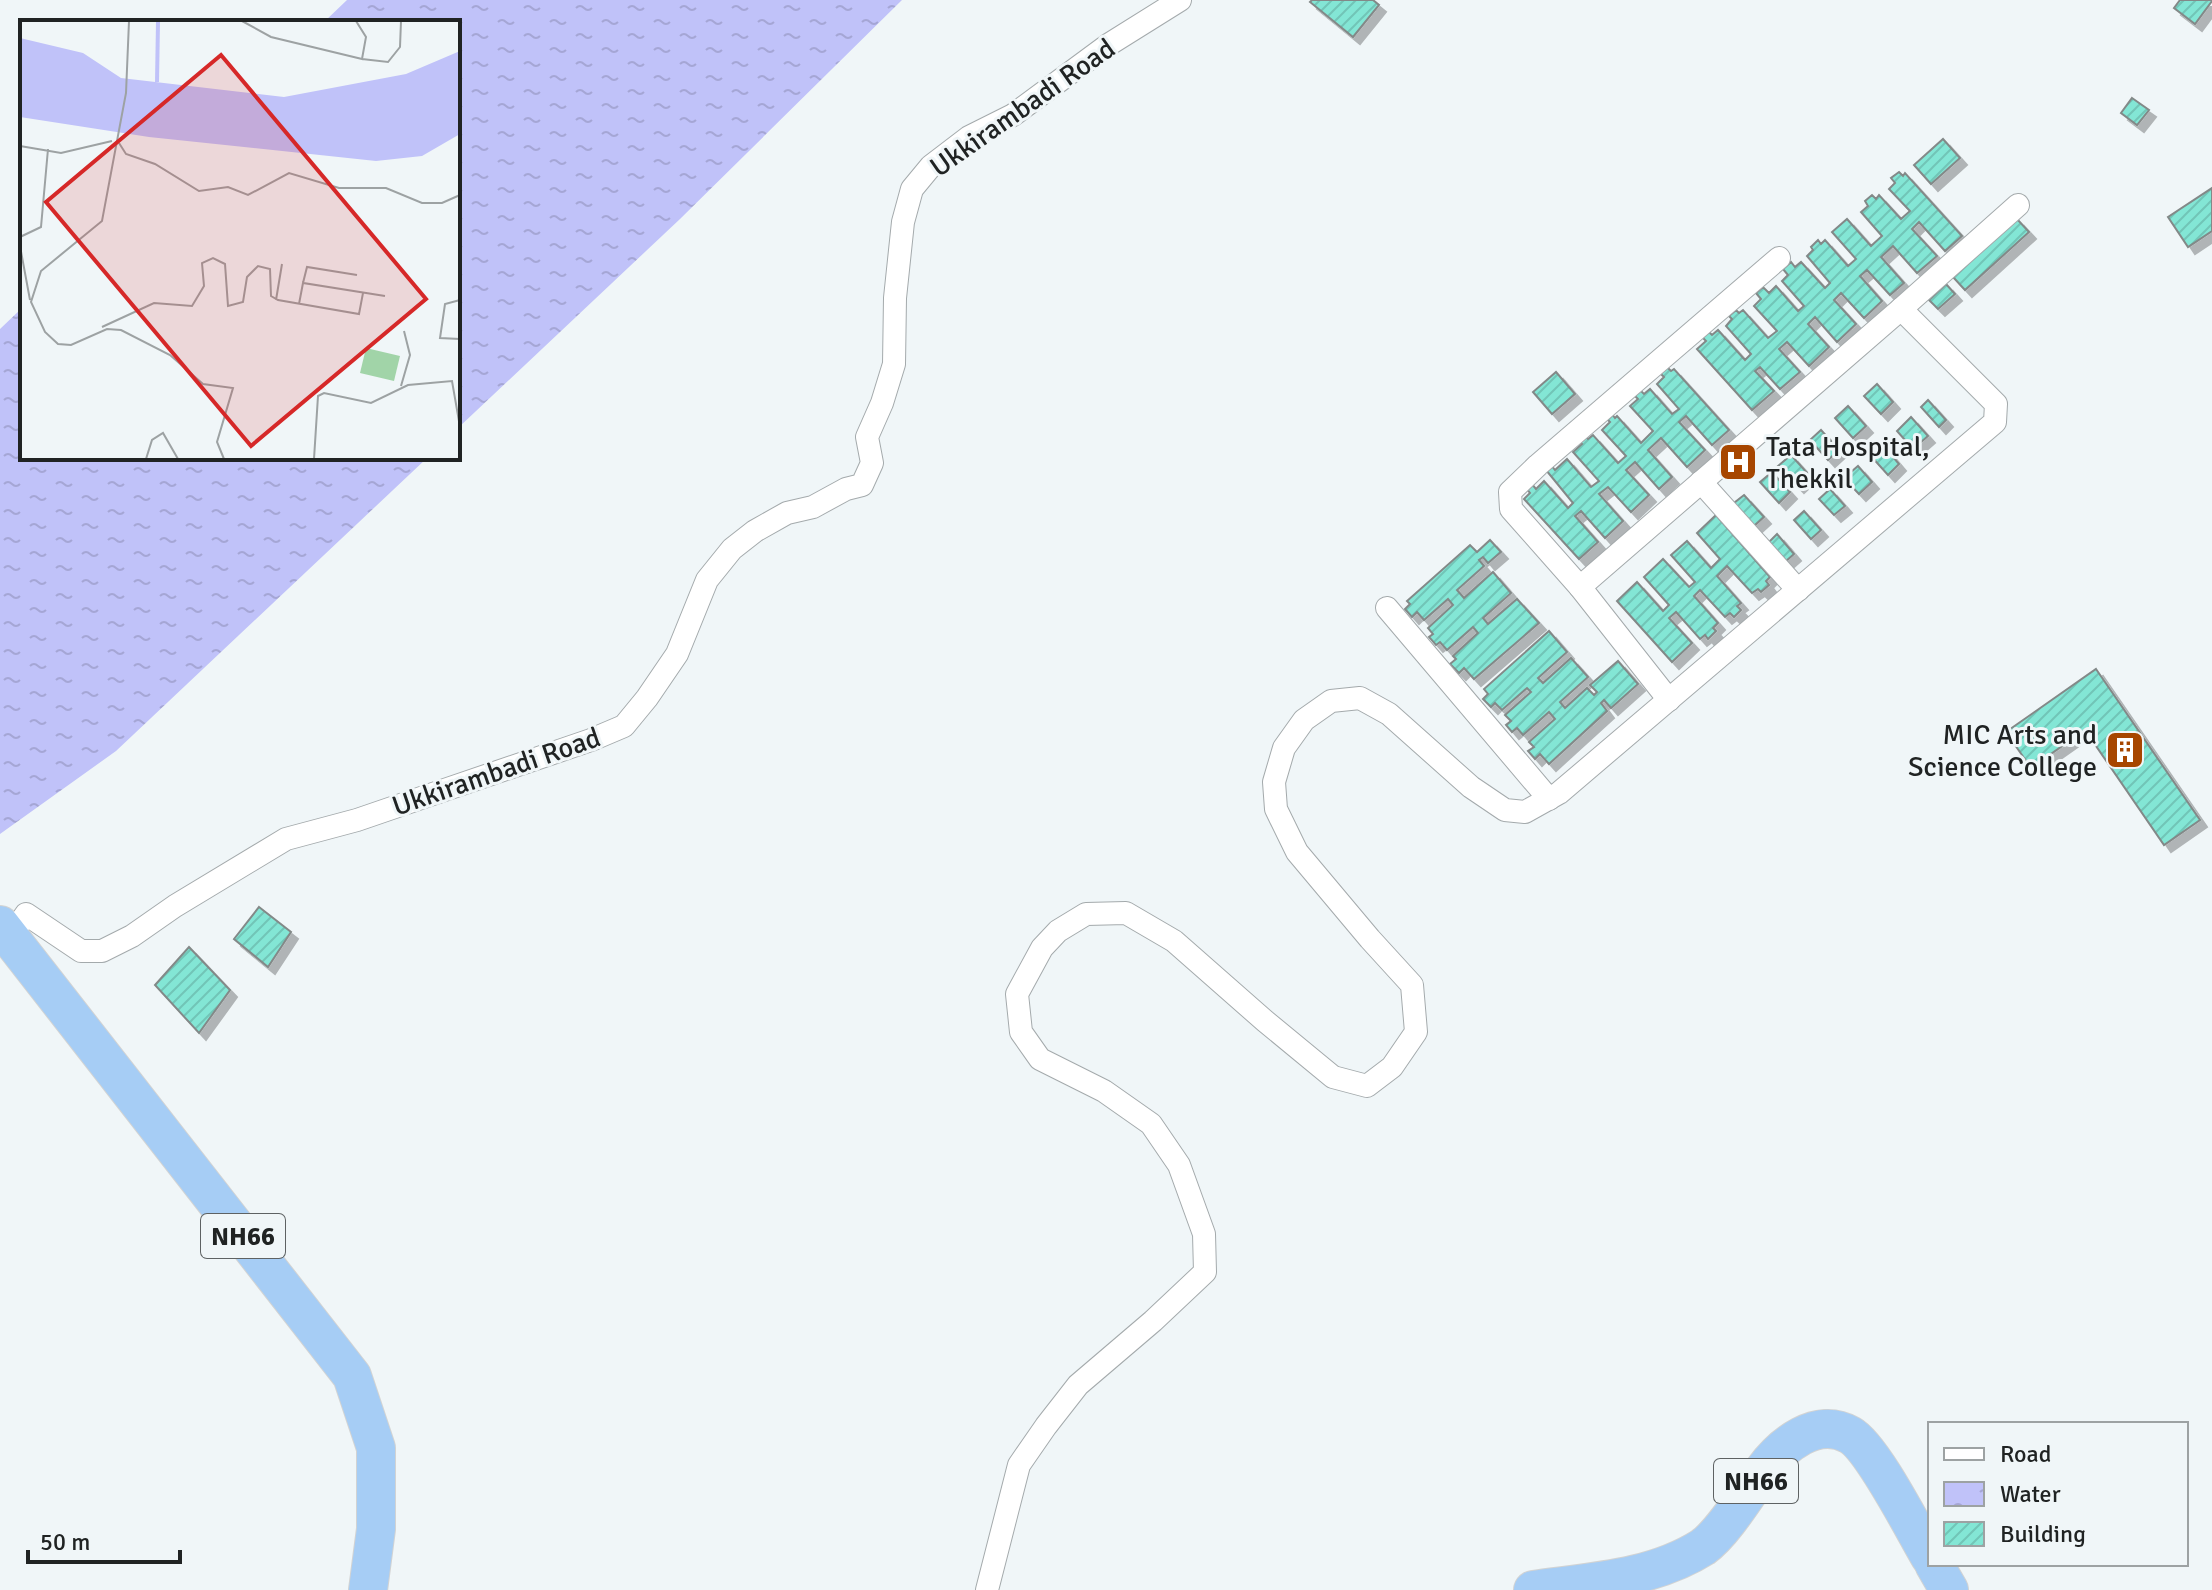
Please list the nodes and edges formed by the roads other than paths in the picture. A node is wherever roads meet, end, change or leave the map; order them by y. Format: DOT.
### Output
graph roads {
  1 [pos="1180,0"];
  2 [pos="2018,205"];
  3 [pos="1779,258"];
  4 [pos="1901,309"];
  5 [pos="1701,482"];
  6 [pos="1580,587"];
  7 [pos="1798,590"];
  8 [pos="1387,608"];
  9 [pos="1669,700"];
  10 [pos="1549,799"];
  11 [pos="5,931"];
  12 [pos="1928,1554"];
  13 [pos="1935,1566"];
  14 [pos="368,1590"];
  15 [pos="987,1590"];
  16 [pos="1533,1590"];
  17 [pos="1949,1590"];
  1 -- 11 [label="street, Ukkirambadi Road"];
  2 -- 4 [label="street"];
  3 -- 6 [label="street"];
  4 -- 5 [label="street"];
  4 -- 7 [label="street"];
  5 -- 6 [label="street"];
  5 -- 7 [label="street"];
  6 -- 9 [label="street"];
  7 -- 9 [label="street"];
  8 -- 10 [label="street"];
  9 -- 10 [label="street"];
  10 -- 15 [label="street"];
  11 -- 14 [label="highway, NH66"];
  12 -- 16 [label="highway, NH66"];
  13 -- 17 [label="highway"];
}
